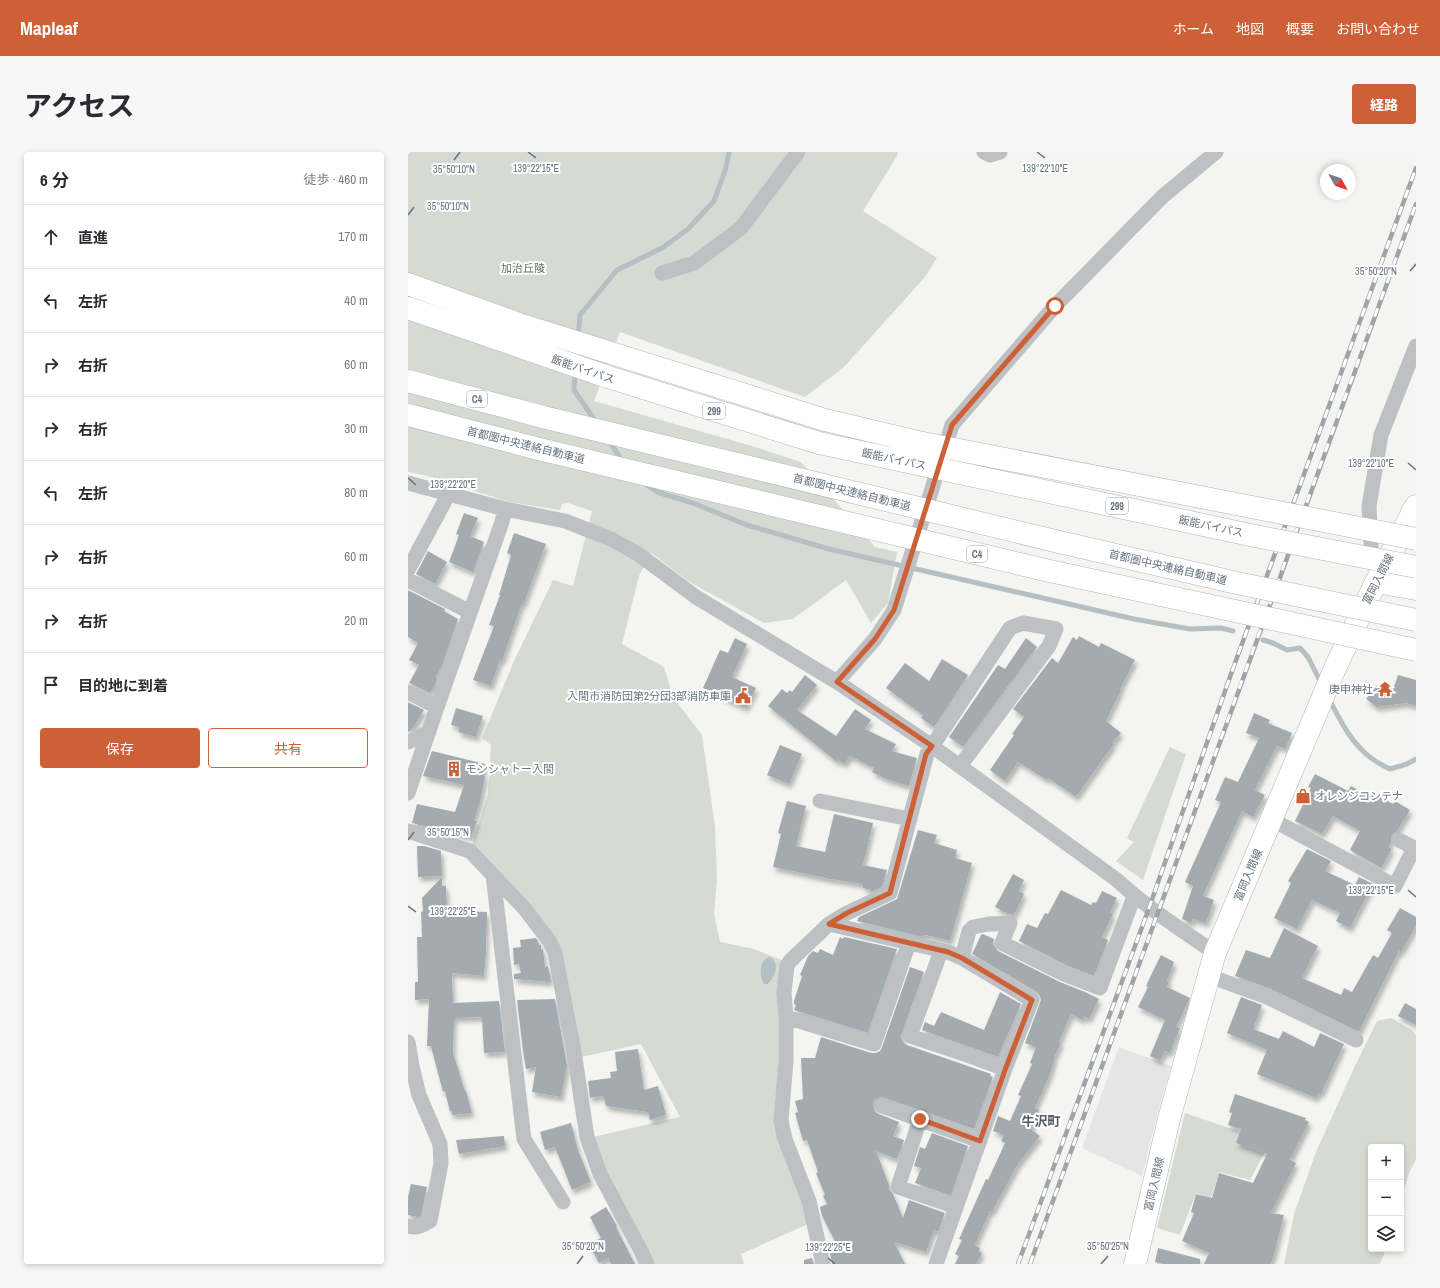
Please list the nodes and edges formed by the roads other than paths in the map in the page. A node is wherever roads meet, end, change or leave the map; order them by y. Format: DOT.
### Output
graph roads {
  1 [pos="798,152"];
  2 [pos="984,152"];
  3 [pos="1000,152"];
  4 [pos="1216,152"];
  5 [pos="662,273"];
  6 [pos="408,284"];
  7 [pos="408,308"];
  8 [pos="1416,346"];
  9 [pos="408,381"];
  10 [pos="408,415"];
  11 [pos="408,483"];
  12 [pos="448,495"];
  13 [pos="505,510"];
  14 [pos="1415,510"];
  15 [pos="1416,539"];
  16 [pos="1416,567"];
  17 [pos="408,570"];
  18 [pos="1379,576"];
  19 [pos="408,580"];
  20 [pos="1416,589"];
  21 [pos="470,612"];
  22 [pos="1416,620"];
  23 [pos="1416,650"];
  24 [pos="837,682"];
  25 [pos="408,692"];
  26 [pos="436,707"];
  27 [pos="428,732"];
  28 [pos="408,742"];
  29 [pos="932,746"];
  30 [pos="960,766"];
  31 [pos="408,793"];
  32 [pos="820,801"];
  33 [pos="910,819"];
  34 [pos="1271,819"];
  35 [pos="408,831"];
  36 [pos="1400,840"];
  37 [pos="493,875"];
  38 [pos="1134,896"];
  39 [pos="829,924"];
  40 [pos="909,943"];
  41 [pos="941,951"];
  42 [pos="1215,953"];
  43 [pos="962,958"];
  44 [pos="1209,976"];
  45 [pos="786,1017"];
  46 [pos="1356,1040"];
  47 [pos="408,1042"];
  48 [pos="1005,1070"];
  49 [pos="882,1106"];
  50 [pos="920,1119"];
  51 [pos="980,1141"];
  52 [pos="562,1202"];
  53 [pos="956,1208"];
  54 [pos="408,1226"];
  55 [pos="646,1264"];
  56 [pos="823,1264"];
  57 [pos="936,1264"];
  58 [pos="1135,1264"];
  1 -- 5 [label="street"];
  2 -- 3 [label="street"];
  4 -- 24 [label="street"];
  6 -- 15 [label="main road, 飯能バイパス / 299, bridge"];
  7 -- 16 [label="main road, 飯能バイパス / 299, bridge"];
  8 -- 18 [label="street"];
  9 -- 22 [label="main road, 首都圏中央連絡自動車道 / C4, bridge"];
  10 -- 23 [label="main road, 首都圏中央連絡自動車道 / C4, bridge"];
  11 -- 12 [label="street"];
  12 -- 13 [label="street"];
  12 -- 17 [label="street"];
  13 -- 21 [label="street"];
  13 -- 24 [label="street"];
  14 -- 18 [label="main road, 富岡入間線"];
  18 -- 20 [label="main road"];
  18 -- 34 [label="main road, 富岡入間線"];
  19 -- 21 [label="street"];
  21 -- 26 [label="street"];
  24 -- 29 [label="street"];
  25 -- 26 [label="street"];
  26 -- 27 [label="street"];
  27 -- 28 [label="street"];
  27 -- 31 [label="street"];
  29 -- 30 [label="street"];
  29 -- 30 [label="street"];
  29 -- 33 [label="street"];
  30 -- 38 [label="street"];
  32 -- 33 [label="street"];
  33 -- 39 [label="street"];
  34 -- 36 [label="street"];
  34 -- 42 [label="main road, 富岡入間線"];
  35 -- 37 [label="street"];
  37 -- 52 [label="street"];
  37 -- 55 [label="street"];
  38 -- 42 [label="street"];
  38 -- 43 [label="street"];
  39 -- 40 [label="street"];
  39 -- 45 [label="street"];
  40 -- 41 [label="street"];
  40 -- 45 [label="street"];
  41 -- 43 [label="street"];
  41 -- 48 [label="street"];
  42 -- 44 [label="main road, 富岡入間線"];
  43 -- 48 [label="street"];
  44 -- 46 [label="street"];
  44 -- 58 [label="main road, 富岡入間線"];
  45 -- 56 [label="street"];
  47 -- 54 [label="street"];
  48 -- 51 [label="street"];
  49 -- 50 [label="street"];
  50 -- 51 [label="street"];
  50 -- 53 [label="street"];
  51 -- 53 [label="street"];
  53 -- 57 [label="street"];
}
